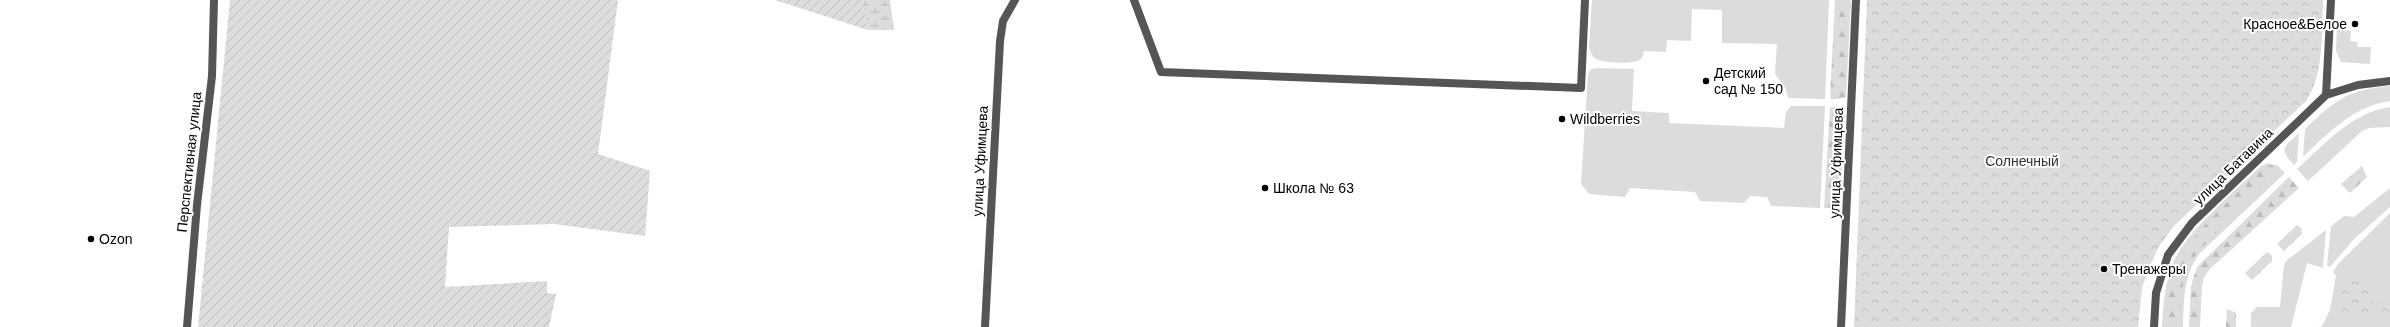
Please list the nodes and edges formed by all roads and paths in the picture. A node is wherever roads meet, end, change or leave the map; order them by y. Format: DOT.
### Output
graph roads {
  1 [pos="214,0"];
  2 [pos="1015,0"];
  3 [pos="1134,0"];
  4 [pos="1585,0"];
  5 [pos="1856,0"];
  6 [pos="2331,0"];
  7 [pos="2390,81"];
  8 [pos="2326,96"];
  9 [pos="187,327"];
  10 [pos="985,327"];
  11 [pos="1841,327"];
  12 [pos="2154,327"];
  1 -- 9 [label="street, Перспективная улица"];
  2 -- 10 [label="street, улица Уфимцева"];
  3 -- 4 [label="street"];
  5 -- 11 [label="street, улица Уфимцева"];
  6 -- 8 [label="street"];
  7 -- 8 [label="street, улица Батавина"];
  8 -- 12 [label="street, улица Батавина"];
}
